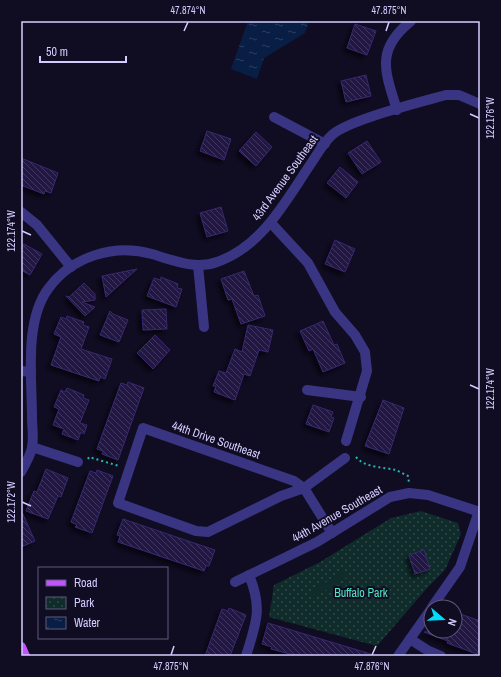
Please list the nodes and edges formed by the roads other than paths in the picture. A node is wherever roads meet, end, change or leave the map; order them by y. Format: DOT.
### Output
graph roads {
  1 [pos="408,22"];
  2 [pos="480,104"];
  3 [pos="397,110"];
  4 [pos="274,117"];
  5 [pos="325,144"];
  6 [pos="21,212"];
  7 [pos="271,223"];
  8 [pos="198,265"];
  9 [pos="71,267"];
  10 [pos="204,327"];
  11 [pos="21,371"];
  12 [pos="32,372"];
  13 [pos="307,390"];
  14 [pos="360,397"];
  15 [pos="346,441"];
  16 [pos="32,447"];
  17 [pos="345,458"];
  18 [pos="82,463"];
  19 [pos="21,472"];
  20 [pos="304,488"];
  21 [pos="479,512"];
  22 [pos="332,533"];
  23 [pos="249,575"];
  24 [pos="235,582"];
  25 [pos="438,599"];
  26 [pos="423,620"];
  27 [pos="410,638"];
  28 [pos="246,656"];
  29 [pos="398,656"];
  30 [pos="441,656"];
  1 -- 3 [label="street"];
  2 -- 3 [label="street, 43rd Avenue Southeast"];
  3 -- 5 [label="street, 43rd Avenue Southeast"];
  4 -- 5 [label="street"];
  5 -- 7 [label="street, 43rd Avenue Southeast"];
  6 -- 9 [label="street"];
  7 -- 8 [label="street, 43rd Avenue Southeast"];
  7 -- 14 [label="street"];
  8 -- 9 [label="street, 43rd Avenue Southeast"];
  8 -- 10 [label="street"];
  9 -- 12 [label="street, 43rd Avenue Southeast"];
  11 -- 12 [label="street"];
  12 -- 16 [label="street, 43rd Avenue Southeast"];
  13 -- 14 [label="street"];
  14 -- 15 [label="street"];
  16 -- 18 [label="street"];
  16 -- 19 [label="street"];
  17 -- 20 [label="street"];
  20 -- 20 [label="street, 44th Drive Southeast"];
  20 -- 22 [label="street, 44th Drive Southeast"];
  21 -- 22 [label="street, 44th Avenue Southeast"];
  21 -- 25 [label="street"];
  22 -- 23 [label="street, 44th Avenue Southeast"];
  23 -- 24 [label="street, 44th Avenue Southeast"];
  23 -- 28 [label="street"];
  26 -- 27 [label="street"];
  27 -- 29 [label="street"];
  27 -- 30 [label="street"];
}
